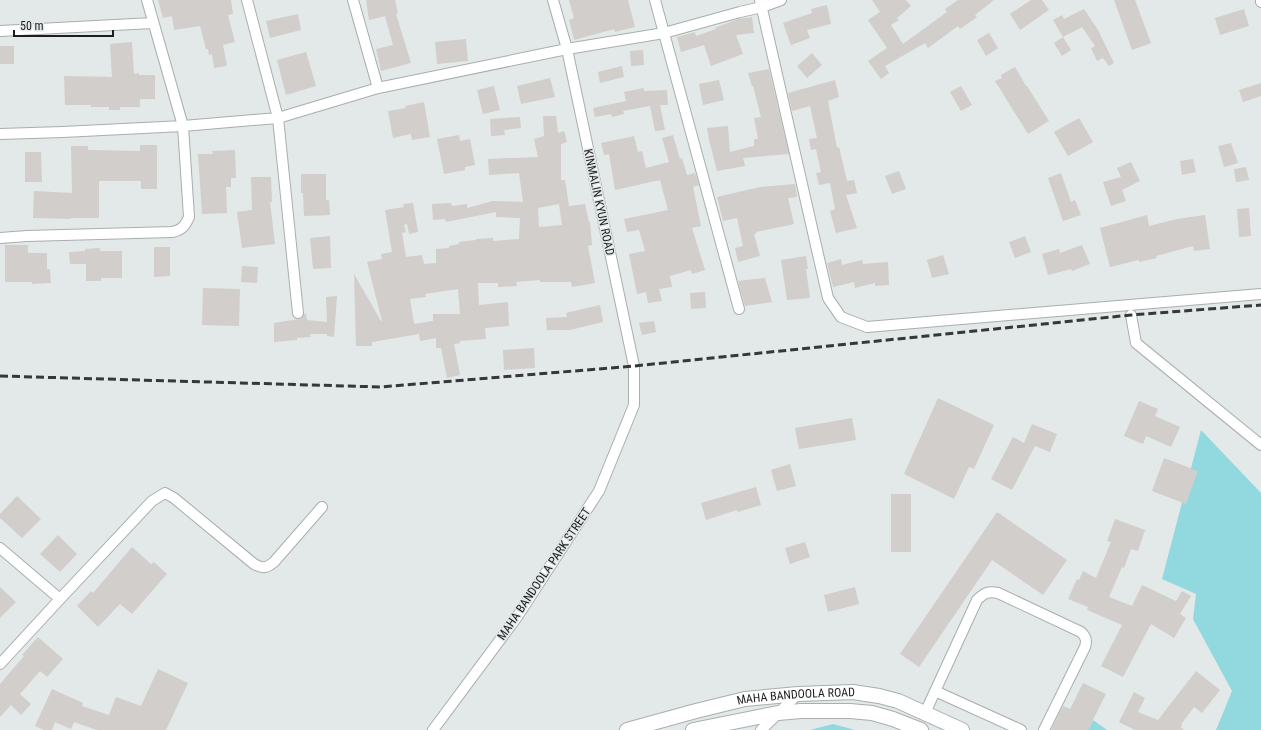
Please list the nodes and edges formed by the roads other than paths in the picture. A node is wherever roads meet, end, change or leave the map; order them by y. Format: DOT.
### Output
graph roads {
  1 [pos="147,0"];
  2 [pos="247,0"];
  3 [pos="353,0"];
  4 [pos="553,0"];
  5 [pos="655,0"];
  6 [pos="781,0"];
  7 [pos="761,4"];
  8 [pos="154,23"];
  9 [pos="0,31"];
  10 [pos="664,34"];
  11 [pos="567,50"];
  12 [pos="378,88"];
  13 [pos="278,118"];
  14 [pos="183,126"];
  15 [pos="0,134"];
  16 [pos="0,238"];
  17 [pos="1261,294"];
  18 [pos="739,309"];
  19 [pos="298,313"];
  20 [pos="1131,315"];
  21 [pos="634,405"];
  22 [pos="1261,445"];
  23 [pos="322,507"];
  24 [pos="0,548"];
  25 [pos="60,599"];
  26 [pos="0,664"];
  27 [pos="935,691"];
  28 [pos="798,694"];
  29 [pos="778,713"];
  30 [pos="925,713"];
  31 [pos="433,730"];
  32 [pos="627,730"];
  33 [pos="693,730"];
  34 [pos="761,730"];
  35 [pos="921,730"];
  36 [pos="962,730"];
  37 [pos="1021,730"];
  38 [pos="1044,730"];
  1 -- 8 [label="street"];
  2 -- 13 [label="street"];
  3 -- 12 [label="street"];
  4 -- 11 [label="street, KINMALIN KYUN ROAD"];
  5 -- 10 [label="street"];
  6 -- 7 [label="street"];
  7 -- 10 [label="street"];
  7 -- 17 [label="street"];
  8 -- 9 [label="street"];
  8 -- 14 [label="street"];
  10 -- 11 [label="street"];
  10 -- 18 [label="street"];
  11 -- 12 [label="street"];
  11 -- 21 [label="street, KINMALIN KYUN ROAD"];
  12 -- 13 [label="street"];
  13 -- 14 [label="street"];
  13 -- 19 [label="street"];
  14 -- 15 [label="street"];
  14 -- 16 [label="street"];
  20 -- 22 [label="street"];
  21 -- 31 [label="street, MAHA BANDOOLA PARK STREET"];
  23 -- 25 [label="street"];
  24 -- 25 [label="street"];
  25 -- 26 [label="street"];
  27 -- 30 [label="street"];
  27 -- 37 [label="street"];
  27 -- 38 [label="street"];
  28 -- 29 [label="street"];
  28 -- 30 [label="main road, MAHA BANDOOLA ROAD"];
  28 -- 32 [label="main road, MAHA BANDOOLA ROAD"];
  29 -- 33 [label="main road, MAHA BANDOOLA ROAD"];
  29 -- 34 [label="street"];
  29 -- 35 [label="main road, MAHA BANDOOLA ROAD"];
  30 -- 36 [label="main road, MAHA BANDOOLA ROAD"];
}
